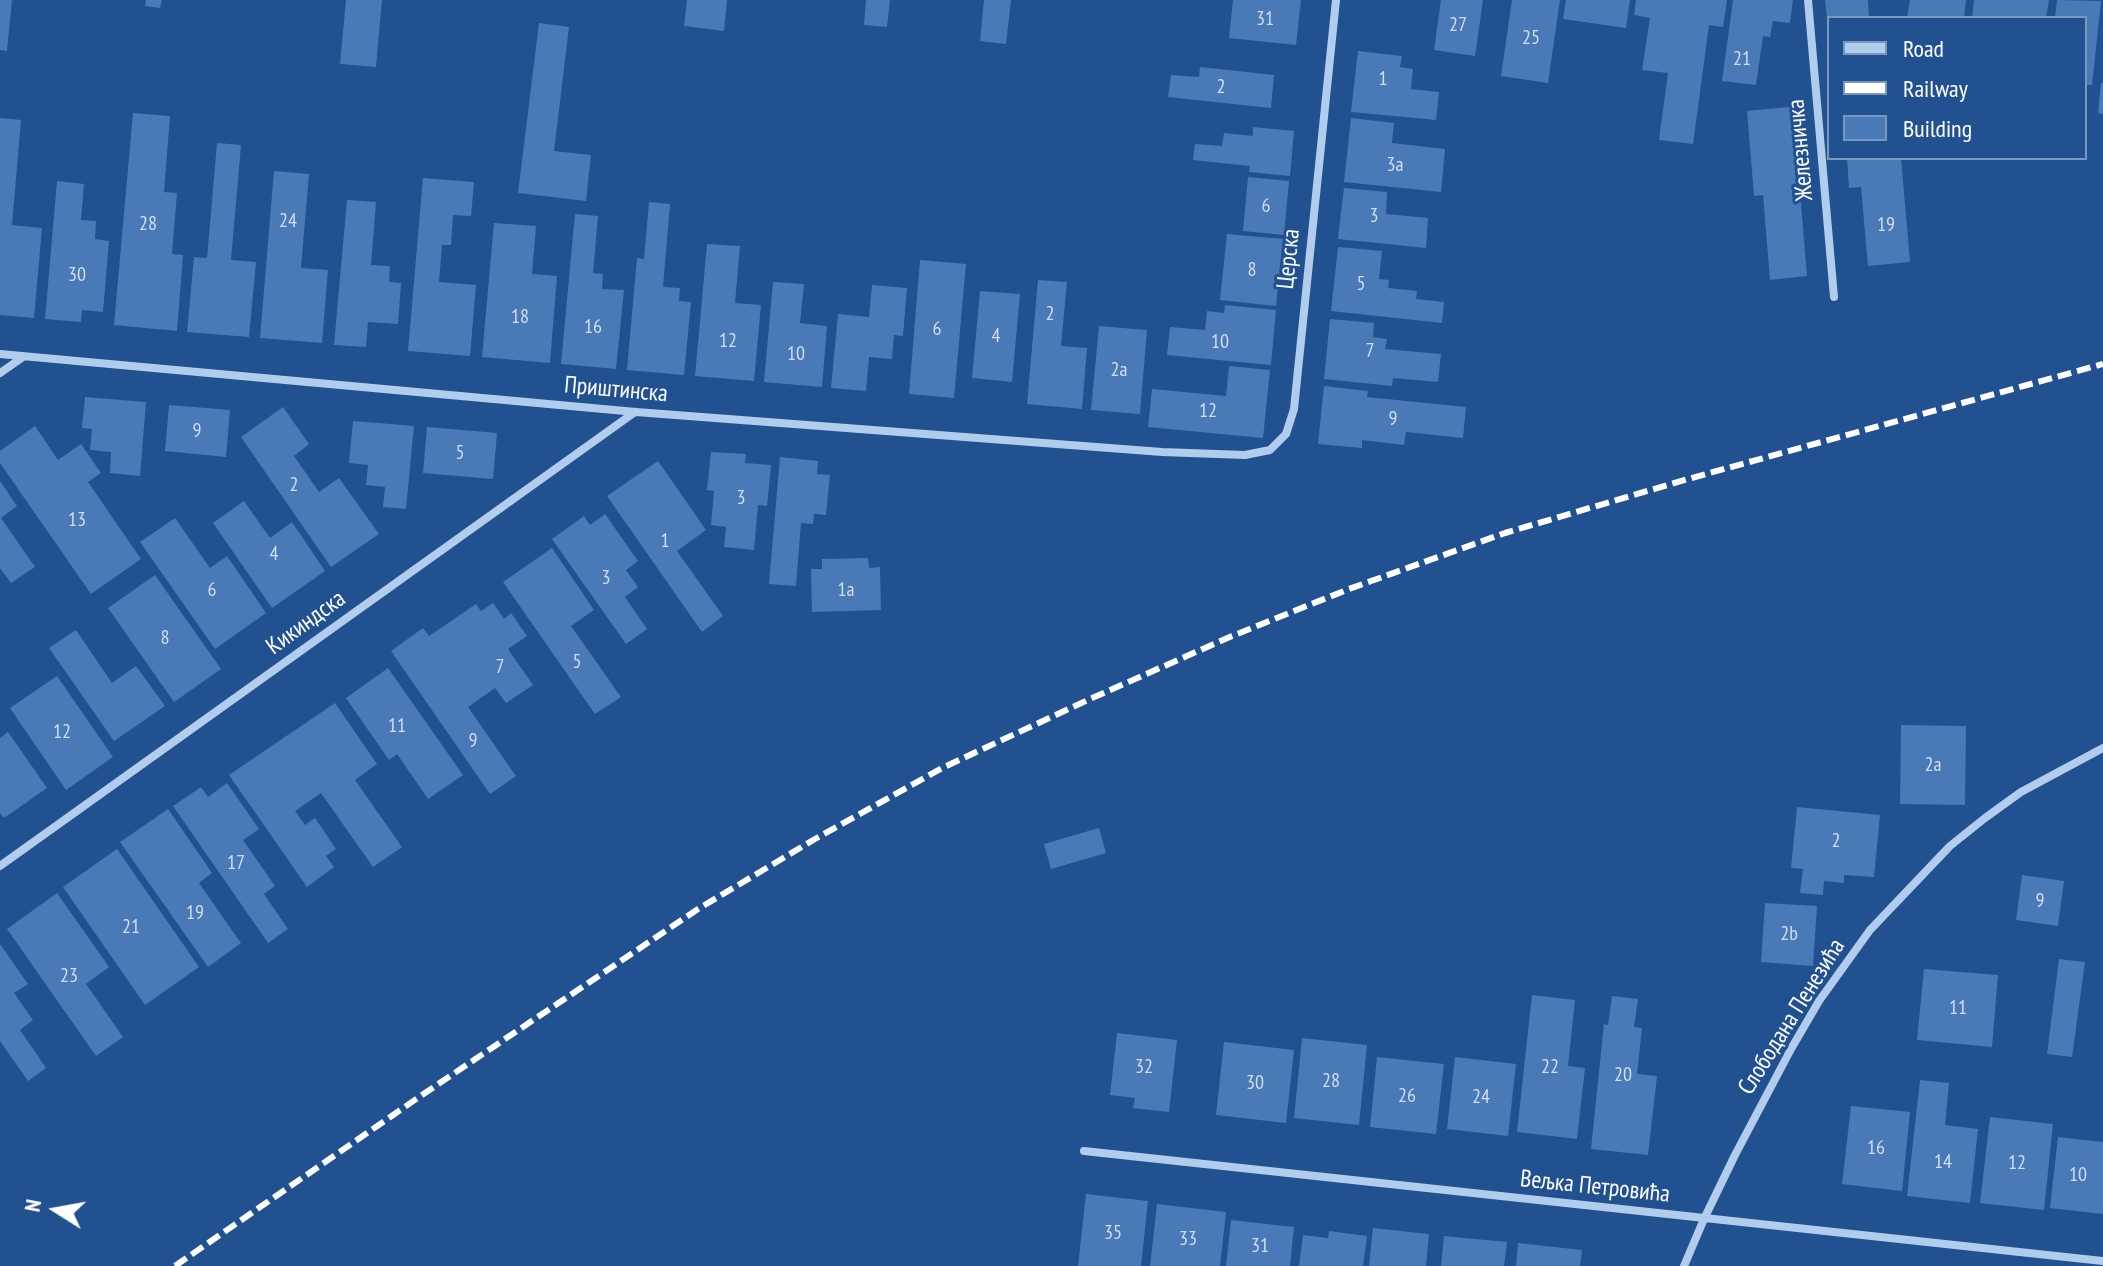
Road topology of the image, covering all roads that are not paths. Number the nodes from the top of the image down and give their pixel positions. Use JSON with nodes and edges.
{"nodes":[{"id":1,"x":1336,"y":0,"type":"edge"},
{"id":2,"x":1808,"y":0,"type":"edge"},
{"id":3,"x":1834,"y":297,"type":"dead end"},
{"id":4,"x":0,"y":354,"type":"edge"},
{"id":5,"x":24,"y":356,"type":"junction"},
{"id":6,"x":0,"y":373,"type":"edge"},
{"id":7,"x":636,"y":412,"type":"junction"},
{"id":8,"x":1206,"y":454,"type":"joint"},
{"id":9,"x":2103,"y":748,"type":"edge"},
{"id":10,"x":0,"y":866,"type":"edge"},
{"id":11,"x":1084,"y":1151,"type":"dead end"},
{"id":12,"x":1704,"y":1219,"type":"junction"},
{"id":13,"x":2103,"y":1261,"type":"edge"},
{"id":14,"x":1684,"y":1266,"type":"edge"}],
"edges":[{"from":1,"to":8,"type":"street","name":"Церска"},
{"from":2,"to":3,"type":"street","name":"Железничка"},
{"from":4,"to":5,"type":"street","name":"Приштинска"},
{"from":5,"to":6,"type":"street"},
{"from":5,"to":7,"type":"street","name":"Приштинска"},
{"from":7,"to":8,"type":"street","name":"Приштинска"},
{"from":7,"to":10,"type":"street","name":"Кикиндска"},
{"from":9,"to":12,"type":"street","name":"Слободана Пенезића"},
{"from":11,"to":12,"type":"street","name":"Вељка Петровића"},
{"from":12,"to":13,"type":"street","name":"Вељка Петровића"},
{"from":12,"to":14,"type":"street","name":"Слободана Пенезића"}]}
